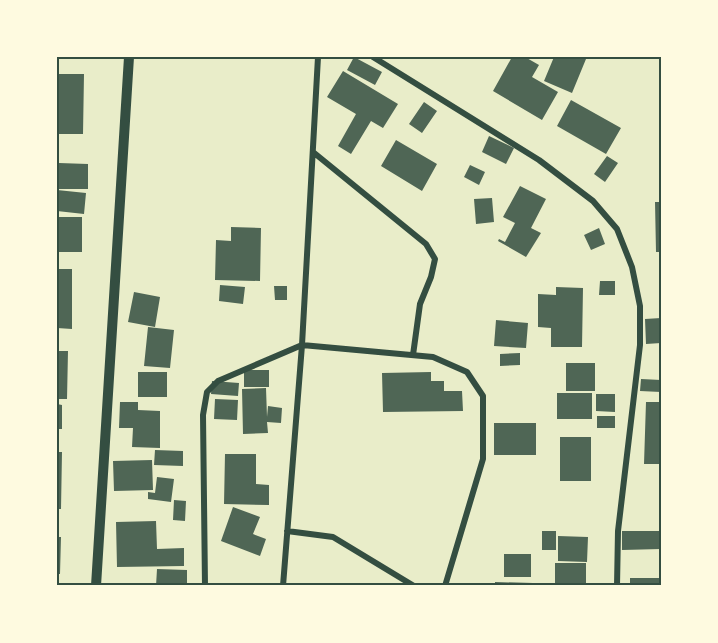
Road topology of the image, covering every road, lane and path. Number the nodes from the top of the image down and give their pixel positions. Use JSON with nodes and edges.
{"nodes":[{"id":1,"x":129,"y":57,"type":"edge"},
{"id":2,"x":318,"y":57,"type":"edge"},
{"id":3,"x":373,"y":57,"type":"edge"},
{"id":4,"x":313,"y":152,"type":"junction"},
{"id":5,"x":302,"y":345,"type":"junction"},
{"id":6,"x":413,"y":355,"type":"junction"},
{"id":7,"x":287,"y":531,"type":"junction"},
{"id":8,"x":96,"y":586,"type":"edge"},
{"id":9,"x":205,"y":586,"type":"edge"},
{"id":10,"x":283,"y":586,"type":"edge"},
{"id":11,"x":414,"y":586,"type":"edge"},
{"id":12,"x":445,"y":586,"type":"edge"},
{"id":13,"x":617,"y":586,"type":"edge"}],
"edges":[{"from":1,"to":8,"type":"street"},
{"from":2,"to":4,"type":"street"},
{"from":3,"to":13,"type":"street"},
{"from":4,"to":5,"type":"street"},
{"from":4,"to":6,"type":"street"},
{"from":5,"to":6,"type":"street"},
{"from":5,"to":7,"type":"street"},
{"from":5,"to":9,"type":"street"},
{"from":6,"to":12,"type":"street"},
{"from":7,"to":10,"type":"street"},
{"from":7,"to":11,"type":"street"}]}
